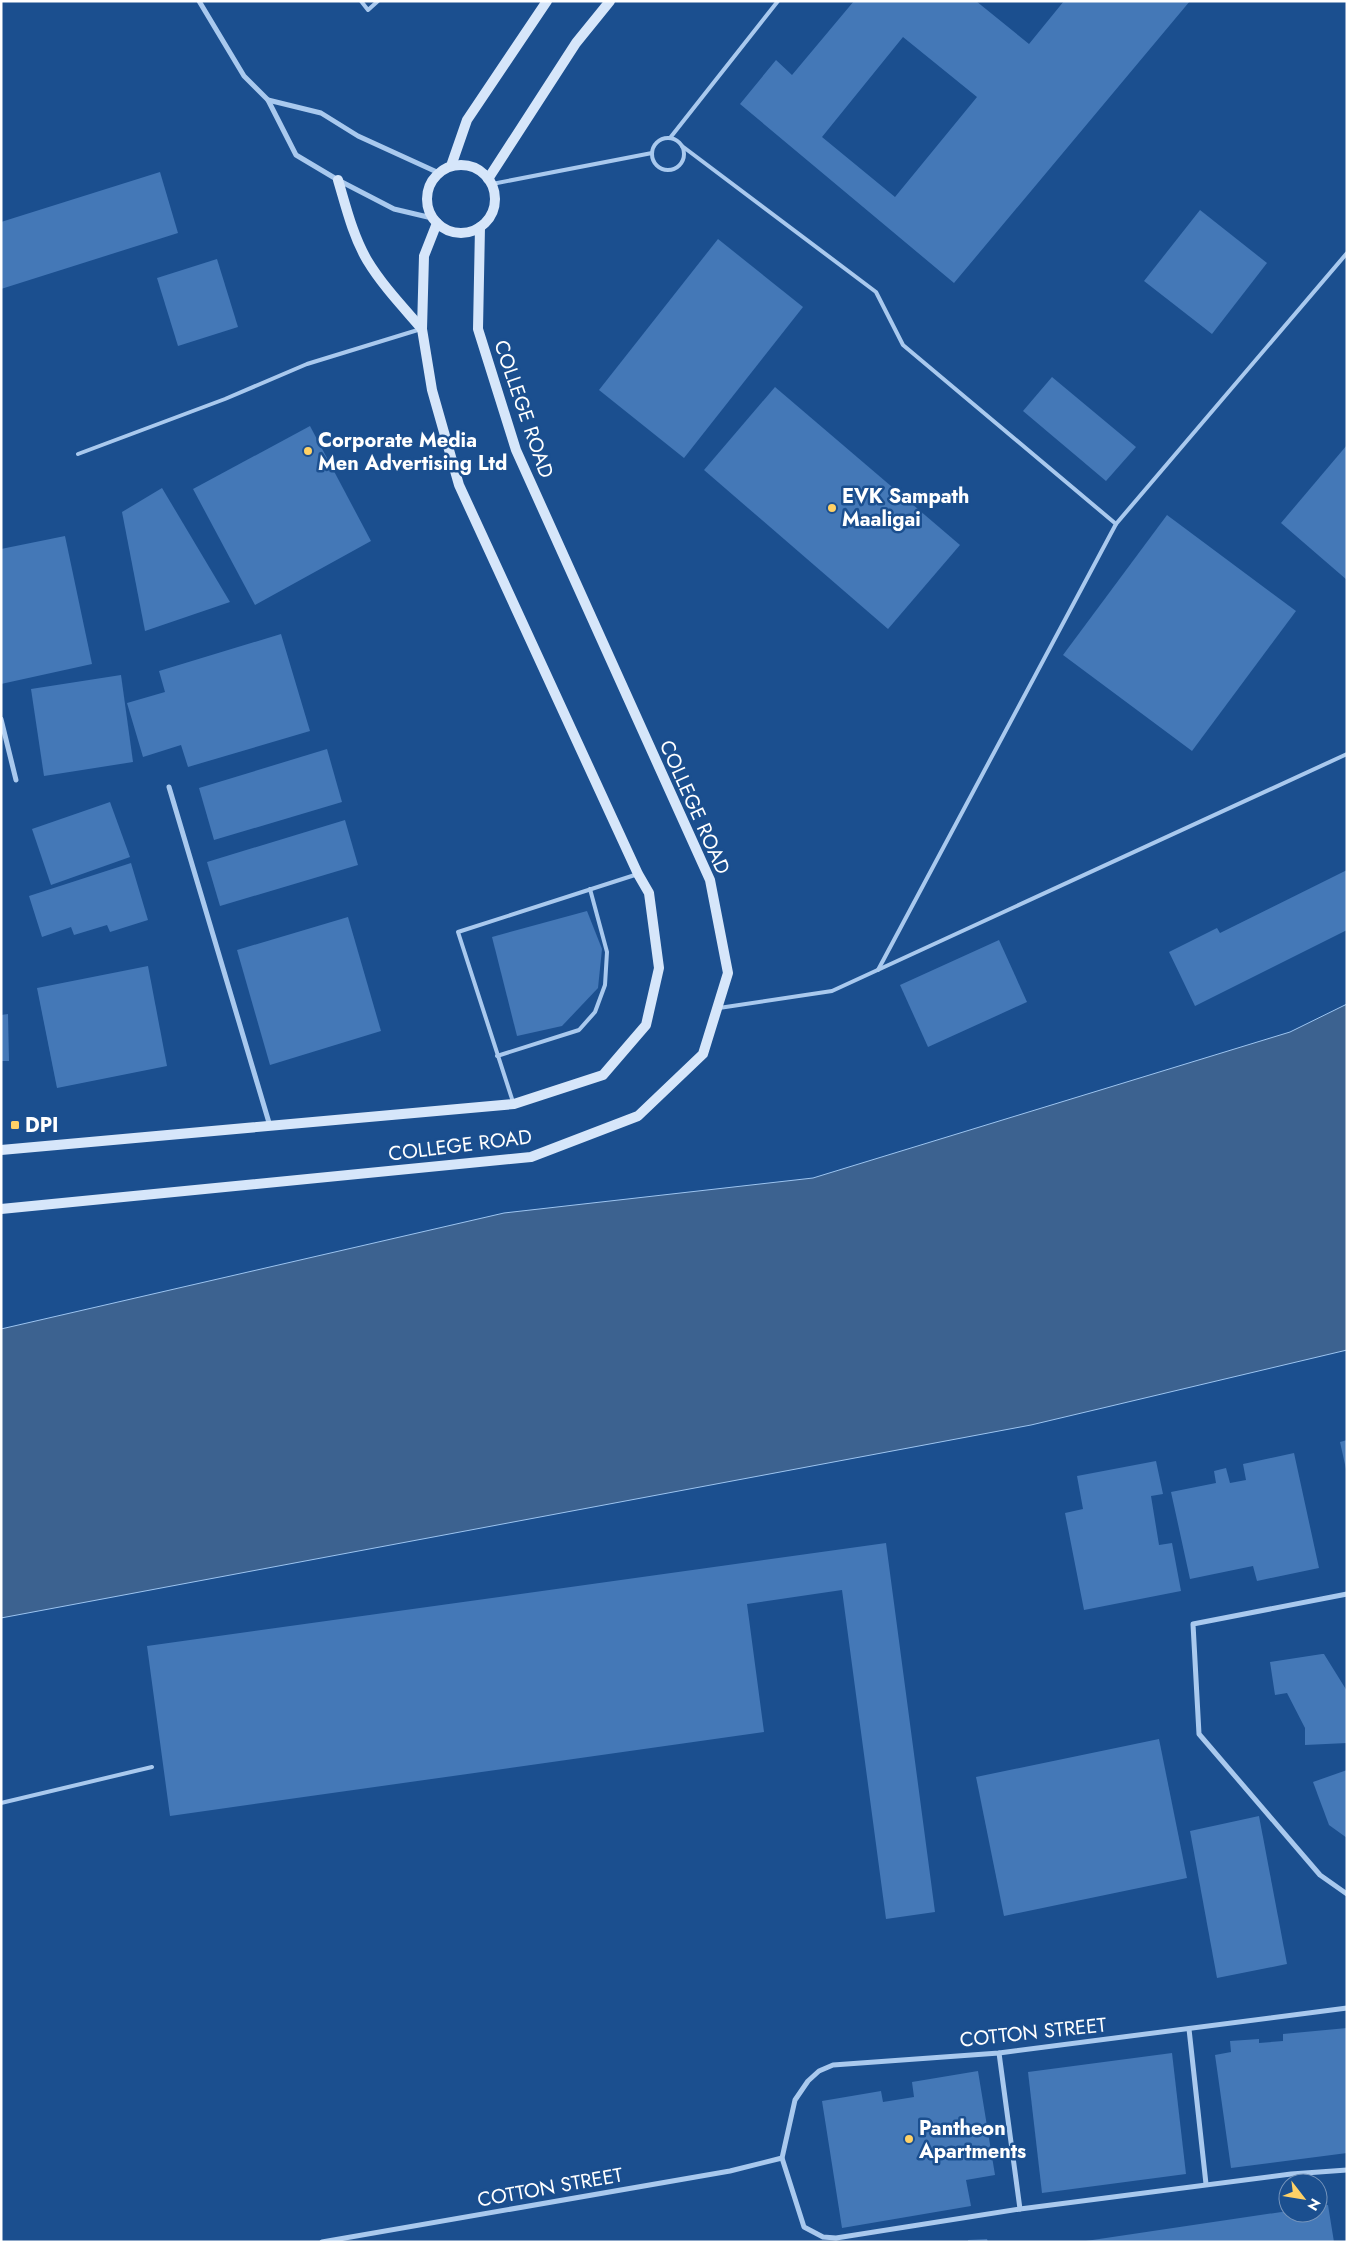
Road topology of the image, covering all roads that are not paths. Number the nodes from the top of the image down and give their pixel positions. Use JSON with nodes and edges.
{"nodes":[{"id":1,"x":199,"y":1,"type":"edge"},
{"id":2,"x":361,"y":1,"type":"edge"},
{"id":3,"x":378,"y":1,"type":"edge"},
{"id":4,"x":547,"y":1,"type":"edge"},
{"id":5,"x":610,"y":1,"type":"edge"},
{"id":6,"x":778,"y":1,"type":"edge"},
{"id":7,"x":268,"y":100,"type":"junction"},
{"id":8,"x":670,"y":138,"type":"junction"},
{"id":9,"x":682,"y":146,"type":"junction"},
{"id":10,"x":652,"y":153,"type":"junction"},
{"id":11,"x":451,"y":166,"type":"junction"},
{"id":12,"x":439,"y":173,"type":"junction"},
{"id":13,"x":338,"y":180,"type":"junction"},
{"id":14,"x":490,"y":181,"type":"junction"},
{"id":15,"x":434,"y":220,"type":"junction"},
{"id":16,"x":480,"y":226,"type":"junction"},
{"id":17,"x":1347,"y":253,"type":"edge"},
{"id":18,"x":422,"y":329,"type":"junction"},
{"id":19,"x":78,"y":454,"type":"dead end"},
{"id":20,"x":1116,"y":524,"type":"junction"},
{"id":21,"x":1,"y":719,"type":"edge"},
{"id":22,"x":1347,"y":754,"type":"edge"},
{"id":23,"x":16,"y":780,"type":"dead end"},
{"id":24,"x":170,"y":787,"type":"dead end"},
{"id":25,"x":638,"y":874,"type":"junction"},
{"id":26,"x":590,"y":889,"type":"junction"},
{"id":27,"x":878,"y":970,"type":"junction"},
{"id":28,"x":717,"y":1008,"type":"junction"},
{"id":29,"x":497,"y":1056,"type":"junction"},
{"id":30,"x":514,"y":1104,"type":"junction"},
{"id":31,"x":270,"y":1126,"type":"junction"},
{"id":32,"x":1,"y":1150,"type":"edge"},
{"id":33,"x":1,"y":1209,"type":"edge"},
{"id":34,"x":1347,"y":1594,"type":"edge"},
{"id":35,"x":152,"y":1767,"type":"dead end"},
{"id":36,"x":1,"y":1803,"type":"edge"},
{"id":37,"x":1347,"y":1894,"type":"edge"},
{"id":38,"x":1347,"y":2008,"type":"edge"},
{"id":39,"x":1189,"y":2029,"type":"junction"},
{"id":40,"x":999,"y":2053,"type":"junction"},
{"id":41,"x":782,"y":2158,"type":"junction"},
{"id":42,"x":1347,"y":2170,"type":"edge"},
{"id":43,"x":1206,"y":2184,"type":"junction"},
{"id":44,"x":1020,"y":2209,"type":"junction"},
{"id":45,"x":322,"y":2242,"type":"edge"}],
"edges":[{"from":1,"to":7,"type":"street"},
{"from":2,"to":3,"type":"lane"},
{"from":4,"to":11,"type":"main road"},
{"from":5,"to":14,"type":"main road"},
{"from":6,"to":8,"type":"lane"},
{"from":7,"to":12,"type":"street"},
{"from":7,"to":13,"type":"street"},
{"from":8,"to":9,"type":"lane"},
{"from":8,"to":10,"type":"lane"},
{"from":9,"to":10,"type":"lane"},
{"from":9,"to":20,"type":"lane"},
{"from":10,"to":14,"type":"lane"},
{"from":11,"to":12,"type":"main road"},
{"from":11,"to":14,"type":"main road"},
{"from":12,"to":15,"type":"main road"},
{"from":13,"to":15,"type":"street"},
{"from":13,"to":18,"type":"main road"},
{"from":14,"to":16,"type":"main road"},
{"from":15,"to":16,"type":"main road"},
{"from":15,"to":18,"type":"main road","name":"COLLEGE ROAD"},
{"from":16,"to":28,"type":"main road","name":"COLLEGE ROAD"},
{"from":17,"to":20,"type":"lane"},
{"from":18,"to":19,"type":"lane"},
{"from":18,"to":25,"type":"main road","name":"COLLEGE ROAD"},
{"from":20,"to":27,"type":"lane"},
{"from":21,"to":23,"type":"street"},
{"from":22,"to":27,"type":"lane"},
{"from":24,"to":31,"type":"street"},
{"from":25,"to":26,"type":"lane"},
{"from":25,"to":30,"type":"main road","name":"COLLEGE ROAD"},
{"from":26,"to":29,"type":"lane"},
{"from":26,"to":29,"type":"lane"},
{"from":27,"to":28,"type":"lane"},
{"from":28,"to":33,"type":"main road","name":"COLLEGE ROAD"},
{"from":29,"to":30,"type":"lane"},
{"from":30,"to":31,"type":"main road","name":"COLLEGE ROAD"},
{"from":31,"to":32,"type":"main road","name":"COLLEGE ROAD"},
{"from":34,"to":37,"type":"street"},
{"from":35,"to":36,"type":"lane"},
{"from":38,"to":39,"type":"street","name":"COTTON STREET"},
{"from":39,"to":40,"type":"street","name":"COTTON STREET"},
{"from":39,"to":43,"type":"street"},
{"from":40,"to":41,"type":"street","name":"COTTON STREET"},
{"from":40,"to":44,"type":"street"},
{"from":41,"to":44,"type":"street"},
{"from":41,"to":45,"type":"street","name":"COTTON STREET"},
{"from":42,"to":43,"type":"street"},
{"from":43,"to":44,"type":"street"}]}
